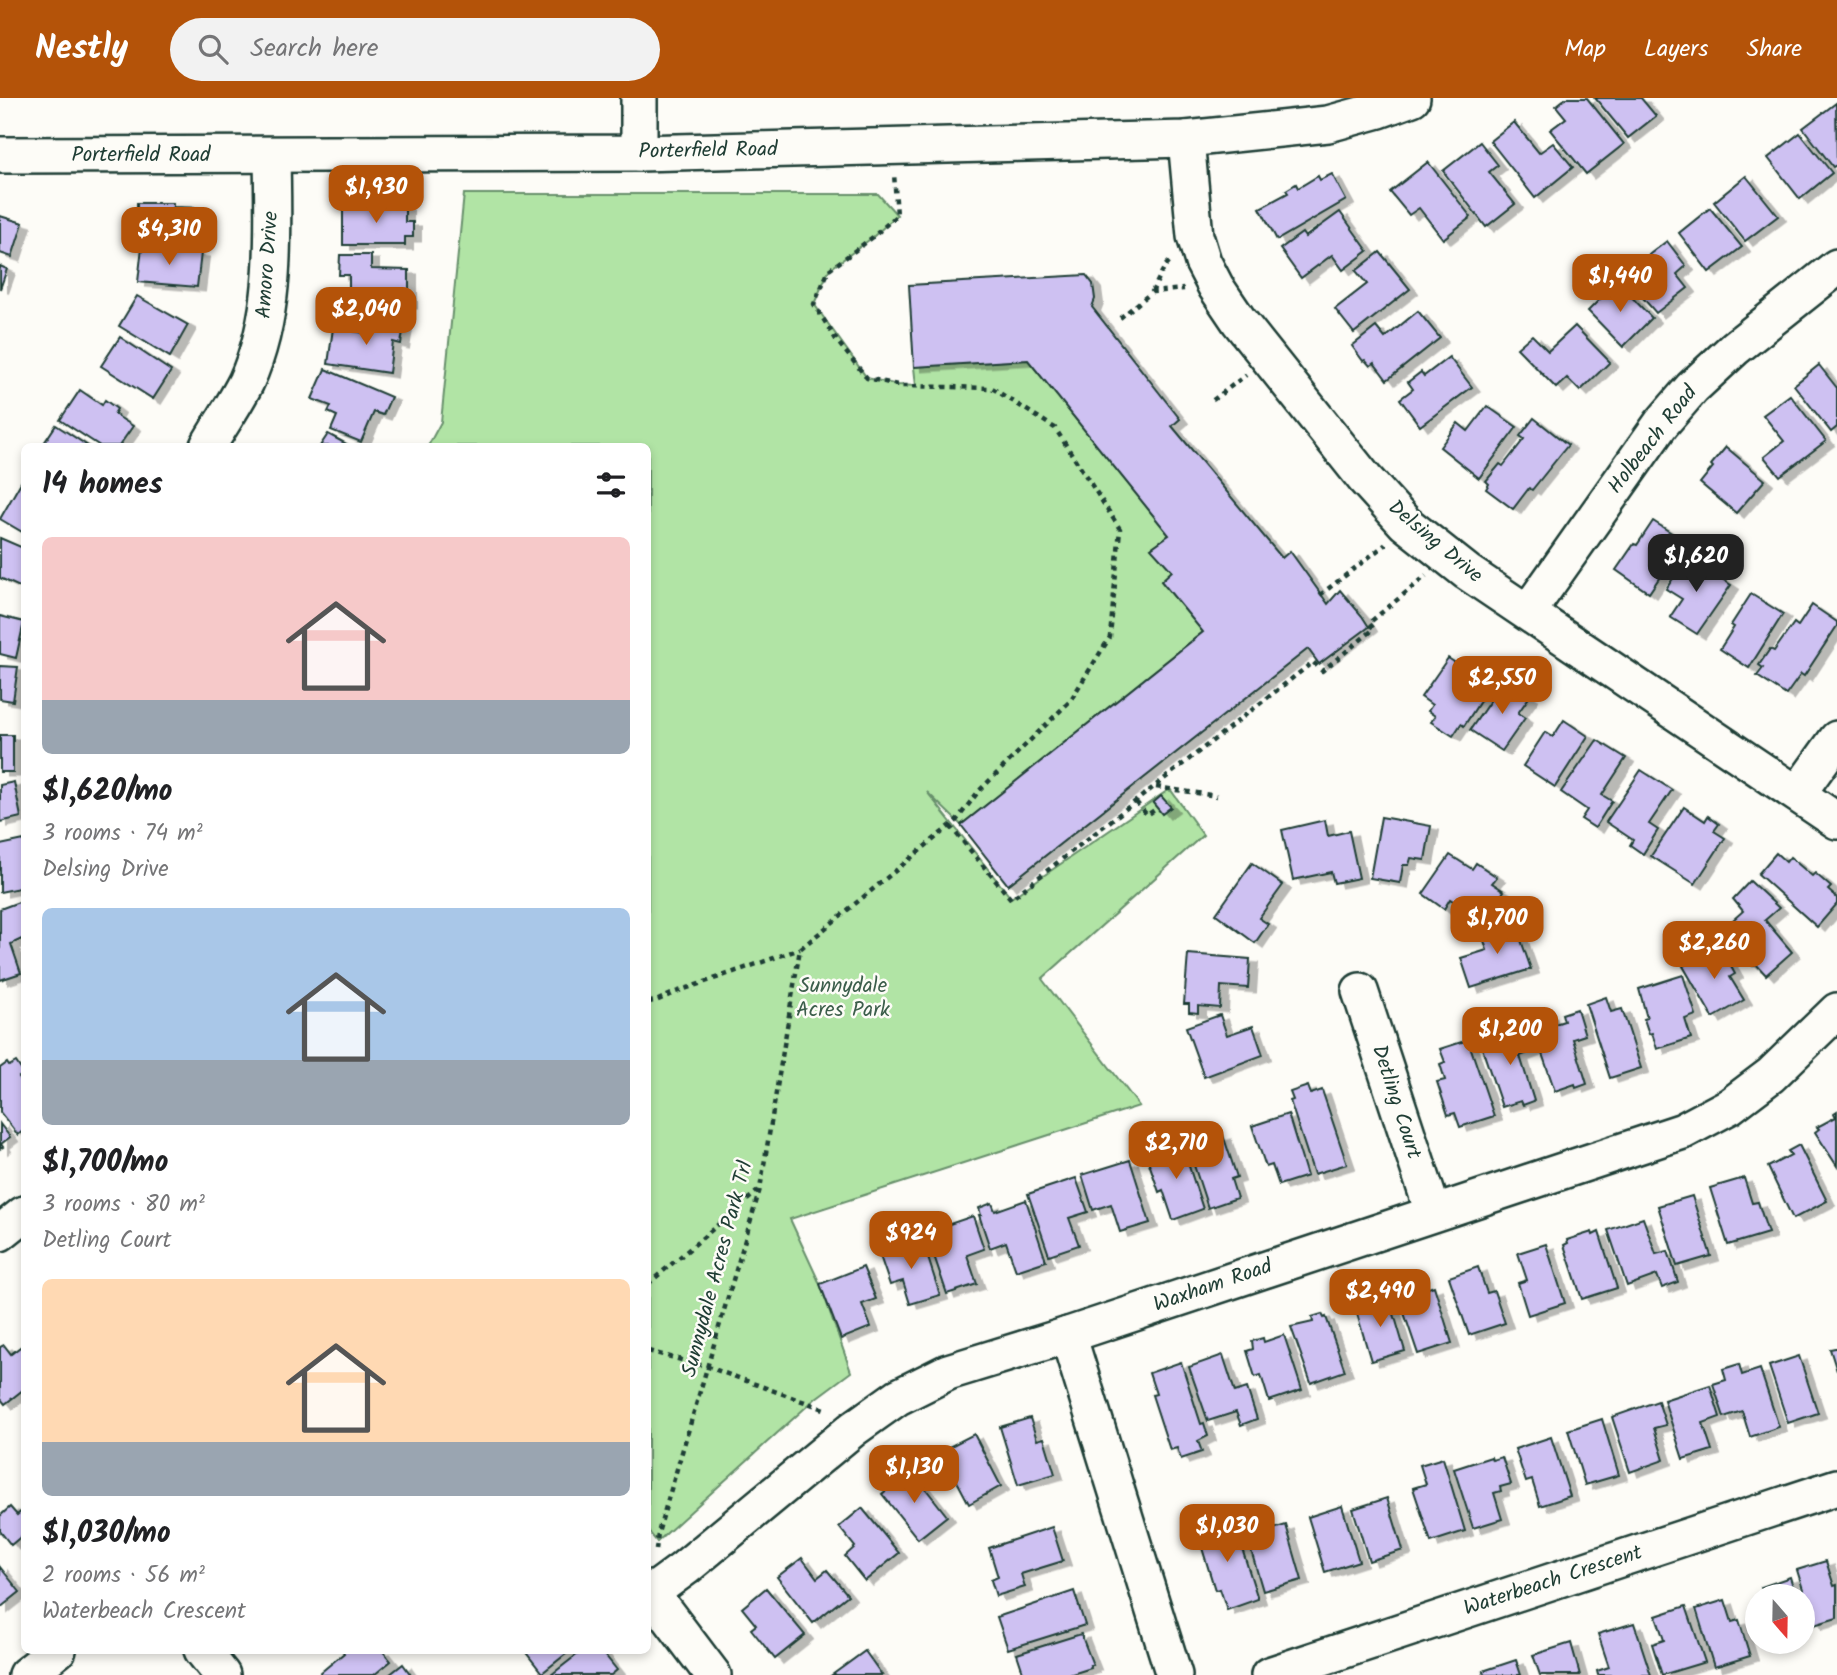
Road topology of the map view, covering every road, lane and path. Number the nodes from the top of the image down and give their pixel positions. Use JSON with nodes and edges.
{"nodes":[{"id":1,"x":639,"y":98,"type":"edge"},
{"id":2,"x":1412,"y":98,"type":"edge"},
{"id":3,"x":1185,"y":139,"type":"junction"},
{"id":4,"x":891,"y":146,"type":"junction"},
{"id":5,"x":639,"y":153,"type":"junction"},
{"id":6,"x":0,"y":155,"type":"edge"},
{"id":7,"x":272,"y":155,"type":"junction"},
{"id":8,"x":1837,"y":267,"type":"edge"},
{"id":9,"x":1216,"y":287,"type":"junction"},
{"id":10,"x":1120,"y":318,"type":"dead end"},
{"id":11,"x":1270,"y":358,"type":"junction"},
{"id":12,"x":1213,"y":400,"type":"dead end"},
{"id":13,"x":210,"y":443,"type":"edge"},
{"id":14,"x":1409,"y":526,"type":"junction"},
{"id":15,"x":1448,"y":557,"type":"junction"},
{"id":16,"x":1320,"y":595,"type":"dead end"},
{"id":17,"x":1528,"y":612,"type":"junction"},
{"id":18,"x":1837,"y":739,"type":"edge"},
{"id":19,"x":1155,"y":787,"type":"junction"},
{"id":20,"x":1798,"y":793,"type":"junction"},
{"id":21,"x":1217,"y":796,"type":"dead end"},
{"id":22,"x":1136,"y":802,"type":"junction"},
{"id":23,"x":1156,"y":809,"type":"dead end"},
{"id":24,"x":1837,"y":821,"type":"edge"},
{"id":25,"x":950,"y":826,"type":"junction"},
{"id":26,"x":800,"y":949,"type":"junction"},
{"id":27,"x":1360,"y":991,"type":"dead end"},
{"id":28,"x":651,"y":1002,"type":"edge"},
{"id":29,"x":1837,"y":1011,"type":"edge"},
{"id":30,"x":760,"y":1189,"type":"junction"},
{"id":31,"x":1433,"y":1212,"type":"junction"},
{"id":32,"x":21,"y":1216,"type":"edge"},
{"id":33,"x":0,"y":1233,"type":"edge"},
{"id":34,"x":651,"y":1281,"type":"edge"},
{"id":35,"x":1068,"y":1335,"type":"junction"},
{"id":36,"x":651,"y":1353,"type":"edge"},
{"id":37,"x":708,"y":1367,"type":"junction"},
{"id":38,"x":853,"y":1429,"type":"junction"},
{"id":39,"x":1837,"y":1487,"type":"edge"},
{"id":40,"x":651,"y":1578,"type":"edge"},
{"id":41,"x":651,"y":1590,"type":"edge"},
{"id":42,"x":651,"y":1594,"type":"edge"},
{"id":43,"x":53,"y":1654,"type":"edge"},
{"id":44,"x":205,"y":1654,"type":"edge"},
{"id":45,"x":26,"y":1675,"type":"edge"},
{"id":46,"x":222,"y":1675,"type":"edge"},
{"id":47,"x":713,"y":1675,"type":"edge"},
{"id":48,"x":1174,"y":1675,"type":"edge"},
{"id":49,"x":1269,"y":1675,"type":"edge"}],
"edges":[{"from":1,"to":5,"type":"street"},
{"from":2,"to":3,"type":"street","name":"Porterfield Road"},
{"from":3,"to":4,"type":"street","name":"Porterfield Road"},
{"from":3,"to":9,"type":"street","name":"Delsing Drive"},
{"from":4,"to":5,"type":"street","name":"Porterfield Road"},
{"from":4,"to":25,"type":"path"},
{"from":5,"to":7,"type":"street","name":"Porterfield Road"},
{"from":6,"to":7,"type":"street","name":"Porterfield Road"},
{"from":7,"to":13,"type":"street","name":"Amoro Drive"},
{"from":8,"to":17,"type":"street","name":"Holbeach Road"},
{"from":9,"to":10,"type":"path"},
{"from":9,"to":11,"type":"street","name":"Delsing Drive"},
{"from":11,"to":12,"type":"path"},
{"from":11,"to":14,"type":"street","name":"Delsing Drive"},
{"from":14,"to":15,"type":"street","name":"Delsing Drive"},
{"from":14,"to":16,"type":"path"},
{"from":15,"to":17,"type":"street","name":"Delsing Drive"},
{"from":15,"to":19,"type":"path"},
{"from":17,"to":20,"type":"street","name":"Delsing Drive"},
{"from":18,"to":20,"type":"street"},
{"from":19,"to":21,"type":"path"},
{"from":19,"to":22,"type":"path"},
{"from":20,"to":24,"type":"street","name":"Delsing Drive"},
{"from":22,"to":23,"type":"path"},
{"from":22,"to":25,"type":"path"},
{"from":25,"to":26,"type":"path"},
{"from":26,"to":28,"type":"path"},
{"from":26,"to":30,"type":"path","name":"Sunnydale Acres Park Trl"},
{"from":27,"to":31,"type":"street","name":"Detling Court"},
{"from":29,"to":31,"type":"street","name":"Waxham Road"},
{"from":30,"to":34,"type":"path"},
{"from":30,"to":37,"type":"path","name":"Sunnydale Acres Park Trl"},
{"from":31,"to":35,"type":"street","name":"Waxham Road"},
{"from":32,"to":33,"type":"street"},
{"from":35,"to":38,"type":"street","name":"Waxham Road"},
{"from":35,"to":48,"type":"street"},
{"from":36,"to":37,"type":"path"},
{"from":37,"to":38,"type":"path"},
{"from":37,"to":40,"type":"path","name":"Sunnydale Acres Park Trl"},
{"from":38,"to":41,"type":"street","name":"Waxham Road"},
{"from":39,"to":49,"type":"street","name":"Waterbeach Crescent"},
{"from":42,"to":47,"type":"street"},
{"from":43,"to":45,"type":"street"},
{"from":44,"to":46,"type":"street"}]}
